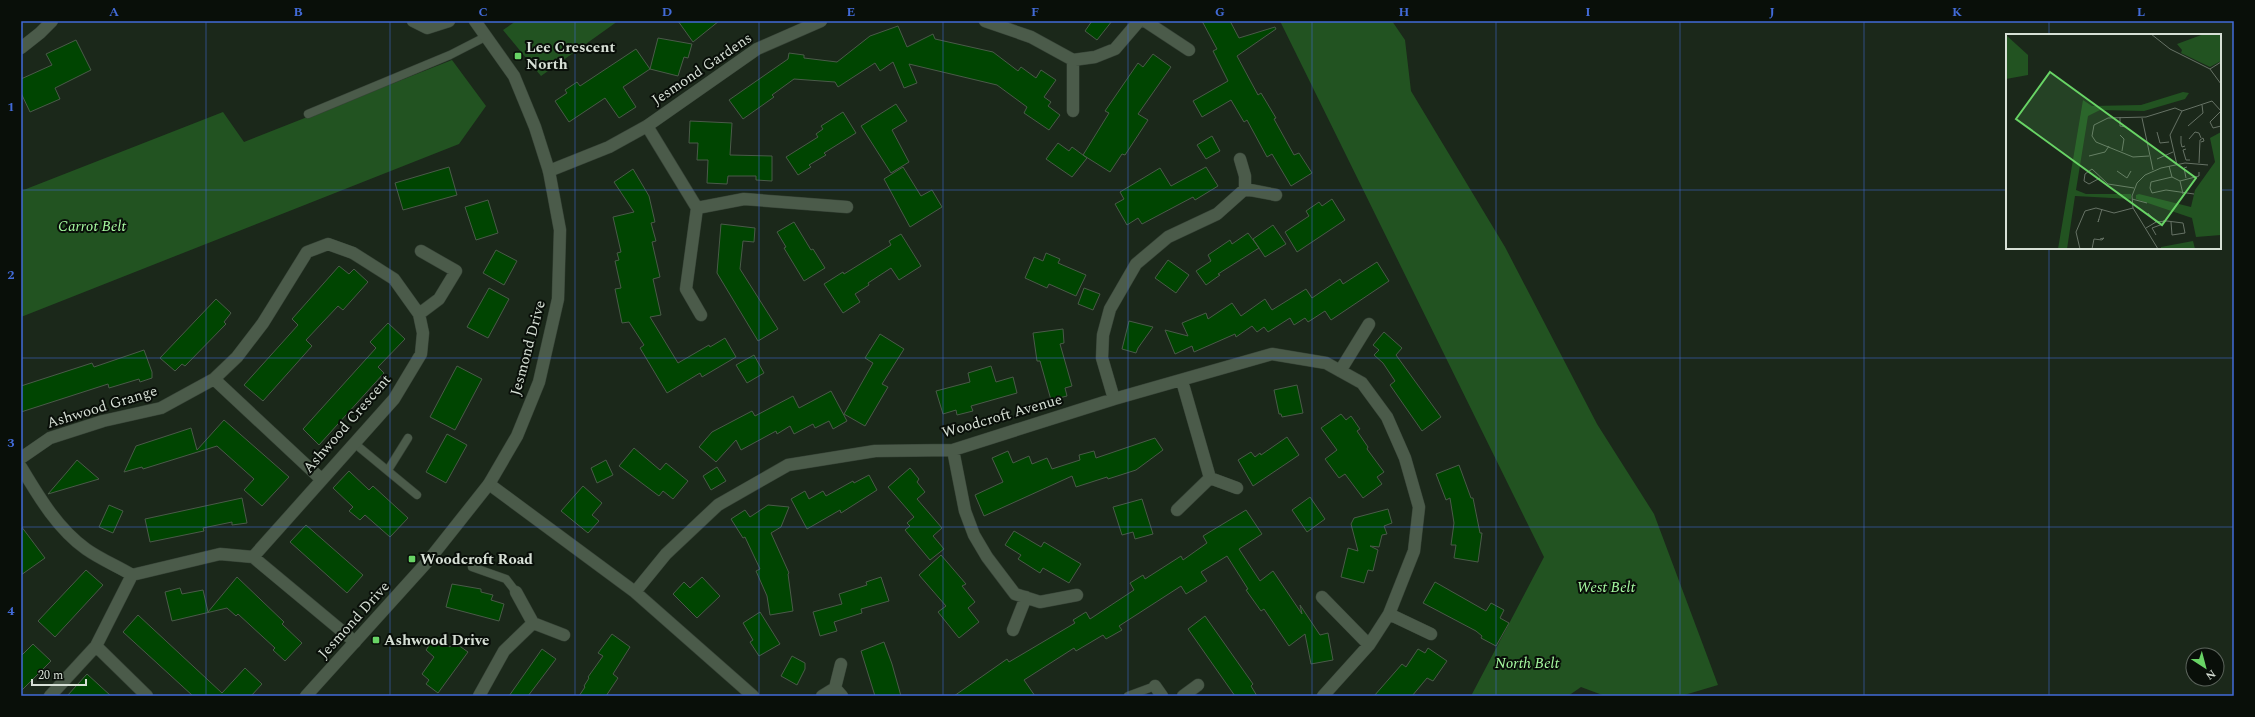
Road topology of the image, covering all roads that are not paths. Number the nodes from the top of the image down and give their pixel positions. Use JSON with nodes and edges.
{"nodes":[{"id":1,"x":52,"y":21,"type":"edge"},
{"id":2,"x":413,"y":21,"type":"edge"},
{"id":3,"x":449,"y":21,"type":"edge"},
{"id":4,"x":475,"y":21,"type":"edge"},
{"id":5,"x":821,"y":21,"type":"edge"},
{"id":6,"x":985,"y":21,"type":"edge"},
{"id":7,"x":1139,"y":21,"type":"edge"},
{"id":8,"x":1144,"y":21,"type":"edge"},
{"id":9,"x":487,"y":36,"type":"junction"},
{"id":10,"x":21,"y":48,"type":"edge"},
{"id":11,"x":1189,"y":50,"type":"dead end"},
{"id":12,"x":1073,"y":60,"type":"junction"},
{"id":13,"x":1073,"y":111,"type":"dead end"},
{"id":14,"x":308,"y":114,"type":"dead end"},
{"id":15,"x":647,"y":126,"type":"junction"},
{"id":16,"x":1240,"y":159,"type":"dead end"},
{"id":17,"x":549,"y":171,"type":"junction"},
{"id":18,"x":1245,"y":189,"type":"junction"},
{"id":19,"x":1276,"y":195,"type":"dead end"},
{"id":20,"x":847,"y":207,"type":"dead end"},
{"id":21,"x":697,"y":208,"type":"junction"},
{"id":22,"x":421,"y":251,"type":"dead end"},
{"id":23,"x":353,"y":253,"type":"joint"},
{"id":24,"x":419,"y":314,"type":"junction"},
{"id":25,"x":701,"y":315,"type":"dead end"},
{"id":26,"x":1369,"y":324,"type":"dead end"},
{"id":27,"x":1340,"y":371,"type":"junction"},
{"id":28,"x":214,"y":379,"type":"junction"},
{"id":29,"x":1182,"y":381,"type":"junction"},
{"id":30,"x":1114,"y":399,"type":"junction"},
{"id":31,"x":408,"y":438,"type":"dead end"},
{"id":32,"x":354,"y":443,"type":"junction"},
{"id":33,"x":953,"y":450,"type":"junction"},
{"id":34,"x":21,"y":458,"type":"edge"},
{"id":35,"x":21,"y":467,"type":"edge"},
{"id":36,"x":388,"y":470,"type":"junction"},
{"id":37,"x":1210,"y":478,"type":"junction"},
{"id":38,"x":321,"y":479,"type":"junction"},
{"id":39,"x":489,"y":484,"type":"junction"},
{"id":40,"x":1237,"y":488,"type":"dead end"},
{"id":41,"x":417,"y":495,"type":"dead end"},
{"id":42,"x":1177,"y":510,"type":"dead end"},
{"id":43,"x":253,"y":557,"type":"junction"},
{"id":44,"x":472,"y":567,"type":"dead end"},
{"id":45,"x":132,"y":575,"type":"junction"},
{"id":46,"x":516,"y":592,"type":"joint"},
{"id":47,"x":635,"y":592,"type":"junction"},
{"id":48,"x":1077,"y":595,"type":"dead end"},
{"id":49,"x":1026,"y":597,"type":"junction"},
{"id":50,"x":1322,"y":597,"type":"dead end"},
{"id":51,"x":1389,"y":614,"type":"junction"},
{"id":52,"x":533,"y":623,"type":"junction"},
{"id":53,"x":1013,"y":630,"type":"dead end"},
{"id":54,"x":1431,"y":634,"type":"dead end"},
{"id":55,"x":564,"y":635,"type":"dead end"},
{"id":56,"x":355,"y":642,"type":"junction"},
{"id":57,"x":1369,"y":645,"type":"junction"},
{"id":58,"x":96,"y":646,"type":"junction"},
{"id":59,"x":841,"y":664,"type":"dead end"},
{"id":60,"x":1198,"y":685,"type":"dead end"},
{"id":61,"x":1155,"y":686,"type":"joint"},
{"id":62,"x":838,"y":692,"type":"edge"},
{"id":63,"x":50,"y":696,"type":"edge"},
{"id":64,"x":147,"y":696,"type":"edge"},
{"id":65,"x":306,"y":696,"type":"edge"},
{"id":66,"x":479,"y":696,"type":"edge"},
{"id":67,"x":753,"y":696,"type":"edge"},
{"id":68,"x":822,"y":696,"type":"edge"},
{"id":69,"x":1128,"y":696,"type":"edge"},
{"id":70,"x":1162,"y":696,"type":"edge"},
{"id":71,"x":1183,"y":696,"type":"edge"},
{"id":72,"x":1323,"y":696,"type":"edge"}],
"edges":[{"from":1,"to":10,"type":"street"},
{"from":2,"to":3,"type":"street"},
{"from":4,"to":9,"type":"street","name":"Jesmond Drive"},
{"from":5,"to":15,"type":"street","name":"Jesmond Gardens"},
{"from":6,"to":12,"type":"street"},
{"from":7,"to":12,"type":"street"},
{"from":8,"to":11,"type":"street"},
{"from":9,"to":14,"type":"lane"},
{"from":9,"to":17,"type":"street","name":"Jesmond Drive"},
{"from":12,"to":13,"type":"street"},
{"from":15,"to":17,"type":"street","name":"Jesmond Gardens"},
{"from":15,"to":21,"type":"street","name":"Jesmond Gardens"},
{"from":16,"to":18,"type":"street"},
{"from":17,"to":39,"type":"street","name":"Jesmond Drive"},
{"from":18,"to":19,"type":"street"},
{"from":18,"to":30,"type":"street"},
{"from":20,"to":21,"type":"street"},
{"from":21,"to":25,"type":"street"},
{"from":22,"to":24,"type":"street"},
{"from":23,"to":24,"type":"street","name":"Ashwood Crescent"},
{"from":23,"to":28,"type":"street","name":"Ashwood Grange"},
{"from":24,"to":32,"type":"street","name":"Ashwood Crescent"},
{"from":26,"to":27,"type":"street"},
{"from":27,"to":29,"type":"street","name":"Woodcroft Avenue"},
{"from":27,"to":51,"type":"street","name":"Woodcroft Avenue"},
{"from":28,"to":34,"type":"street","name":"Ashwood Grange"},
{"from":28,"to":38,"type":"street"},
{"from":29,"to":30,"type":"street","name":"Woodcroft Avenue"},
{"from":29,"to":37,"type":"street"},
{"from":30,"to":33,"type":"street","name":"Woodcroft Avenue"},
{"from":31,"to":36,"type":"lane"},
{"from":32,"to":36,"type":"lane"},
{"from":32,"to":38,"type":"street","name":"Ashwood Crescent"},
{"from":33,"to":47,"type":"street","name":"Woodcroft Avenue"},
{"from":33,"to":49,"type":"street"},
{"from":35,"to":45,"type":"street"},
{"from":36,"to":41,"type":"lane"},
{"from":37,"to":40,"type":"street"},
{"from":37,"to":42,"type":"street"},
{"from":38,"to":43,"type":"street","name":"Ashwood Crescent"},
{"from":39,"to":47,"type":"street"},
{"from":39,"to":56,"type":"street","name":"Jesmond Drive"},
{"from":43,"to":45,"type":"street"},
{"from":43,"to":56,"type":"street"},
{"from":44,"to":46,"type":"lane"},
{"from":45,"to":58,"type":"street"},
{"from":46,"to":52,"type":"street"},
{"from":47,"to":67,"type":"street"},
{"from":48,"to":49,"type":"street"},
{"from":49,"to":53,"type":"street"},
{"from":50,"to":57,"type":"street"},
{"from":51,"to":54,"type":"street"},
{"from":51,"to":57,"type":"street","name":"Woodcroft Avenue"},
{"from":52,"to":55,"type":"street"},
{"from":52,"to":66,"type":"street"},
{"from":56,"to":65,"type":"street","name":"Jesmond Drive"},
{"from":57,"to":72,"type":"street","name":"Woodcroft Avenue"},
{"from":58,"to":63,"type":"street"},
{"from":58,"to":64,"type":"street"},
{"from":59,"to":62,"type":"street"},
{"from":60,"to":71,"type":"street"},
{"from":61,"to":69,"type":"lane"},
{"from":61,"to":70,"type":"street"},
{"from":62,"to":68,"type":"street"}]}
